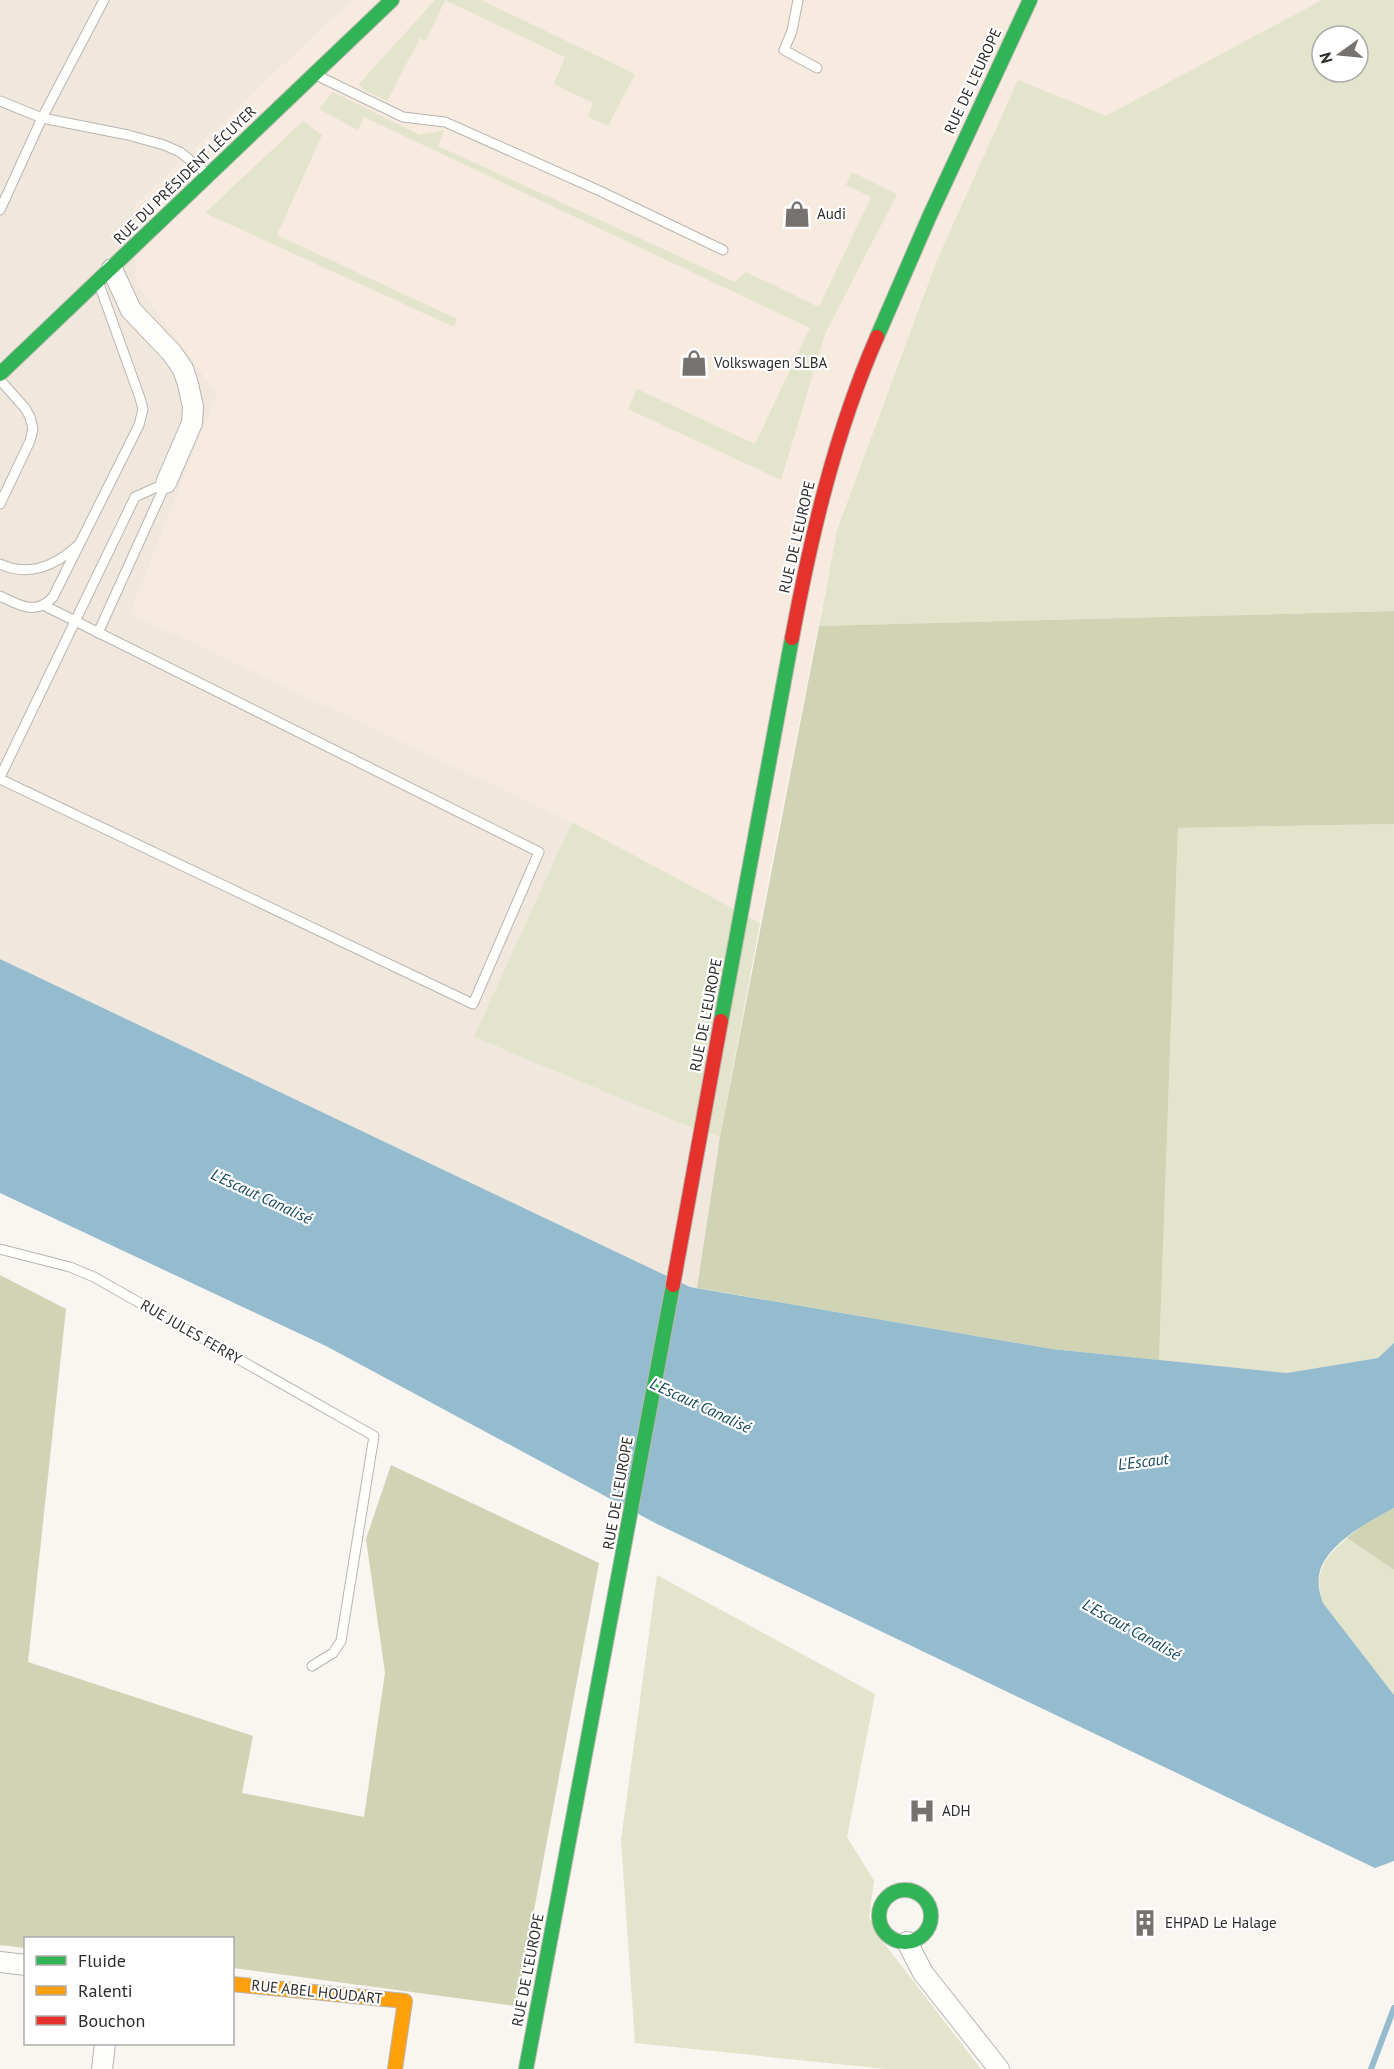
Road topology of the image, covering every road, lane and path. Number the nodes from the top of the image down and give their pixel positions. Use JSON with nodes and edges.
{"nodes":[{"id":1,"x":104,"y":0,"type":"edge"},
{"id":2,"x":392,"y":0,"type":"edge"},
{"id":3,"x":798,"y":0,"type":"edge"},
{"id":4,"x":1030,"y":0,"type":"edge"},
{"id":5,"x":817,"y":68,"type":"dead end"},
{"id":6,"x":314,"y":74,"type":"junction"},
{"id":7,"x":0,"y":101,"type":"edge"},
{"id":8,"x":42,"y":118,"type":"junction"},
{"id":9,"x":208,"y":174,"type":"junction"},
{"id":10,"x":0,"y":210,"type":"edge"},
{"id":11,"x":723,"y":250,"type":"dead end"},
{"id":12,"x":105,"y":276,"type":"junction"},
{"id":13,"x":0,"y":374,"type":"edge"},
{"id":14,"x":0,"y":380,"type":"edge"},
{"id":15,"x":166,"y":483,"type":"junction"},
{"id":16,"x":0,"y":504,"type":"edge"},
{"id":17,"x":81,"y":543,"type":"junction"},
{"id":18,"x":0,"y":564,"type":"edge"},
{"id":19,"x":0,"y":596,"type":"edge"},
{"id":20,"x":43,"y":605,"type":"junction"},
{"id":21,"x":76,"y":621,"type":"junction"},
{"id":22,"x":98,"y":633,"type":"junction"},
{"id":23,"x":0,"y":778,"type":"edge"},
{"id":24,"x":0,"y":1249,"type":"edge"},
{"id":25,"x":312,"y":1665,"type":"dead end"},
{"id":26,"x":907,"y":1942,"type":"dead end"},
{"id":27,"x":0,"y":1962,"type":"edge"},
{"id":28,"x":24,"y":1965,"type":"edge"},
{"id":29,"x":234,"y":1984,"type":"edge"},
{"id":30,"x":105,"y":2045,"type":"edge"},
{"id":31,"x":102,"y":2069,"type":"edge"},
{"id":32,"x":395,"y":2069,"type":"edge"},
{"id":33,"x":526,"y":2069,"type":"edge"},
{"id":34,"x":999,"y":2069,"type":"edge"}],
"edges":[{"from":1,"to":8,"type":"lane"},
{"from":2,"to":6,"type":"street","name":"RUE DU PRÉSIDENT LÉCUYER"},
{"from":3,"to":5,"type":"lane"},
{"from":4,"to":33,"type":"street","name":"RUE DE L'EUROPE"},
{"from":6,"to":9,"type":"street","name":"RUE DU PRÉSIDENT LÉCUYER"},
{"from":6,"to":11,"type":"lane"},
{"from":7,"to":8,"type":"lane"},
{"from":8,"to":9,"type":"lane"},
{"from":8,"to":10,"type":"lane"},
{"from":9,"to":12,"type":"street","name":"RUE DU PRÉSIDENT LÉCUYER"},
{"from":12,"to":13,"type":"street","name":"RUE DU PRÉSIDENT LÉCUYER"},
{"from":12,"to":15,"type":"street"},
{"from":12,"to":17,"type":"lane"},
{"from":14,"to":16,"type":"lane"},
{"from":15,"to":21,"type":"lane"},
{"from":15,"to":22,"type":"lane"},
{"from":17,"to":18,"type":"lane"},
{"from":17,"to":20,"type":"lane"},
{"from":19,"to":20,"type":"lane"},
{"from":20,"to":21,"type":"lane"},
{"from":21,"to":22,"type":"lane"},
{"from":21,"to":23,"type":"lane"},
{"from":22,"to":23,"type":"lane"},
{"from":24,"to":25,"type":"lane","name":"RUE JULES FERRY"},
{"from":26,"to":34,"type":"street"},
{"from":27,"to":28,"type":"street"},
{"from":29,"to":32,"type":"street","name":"RUE ABEL HOUDART"},
{"from":30,"to":31,"type":"street"}]}
